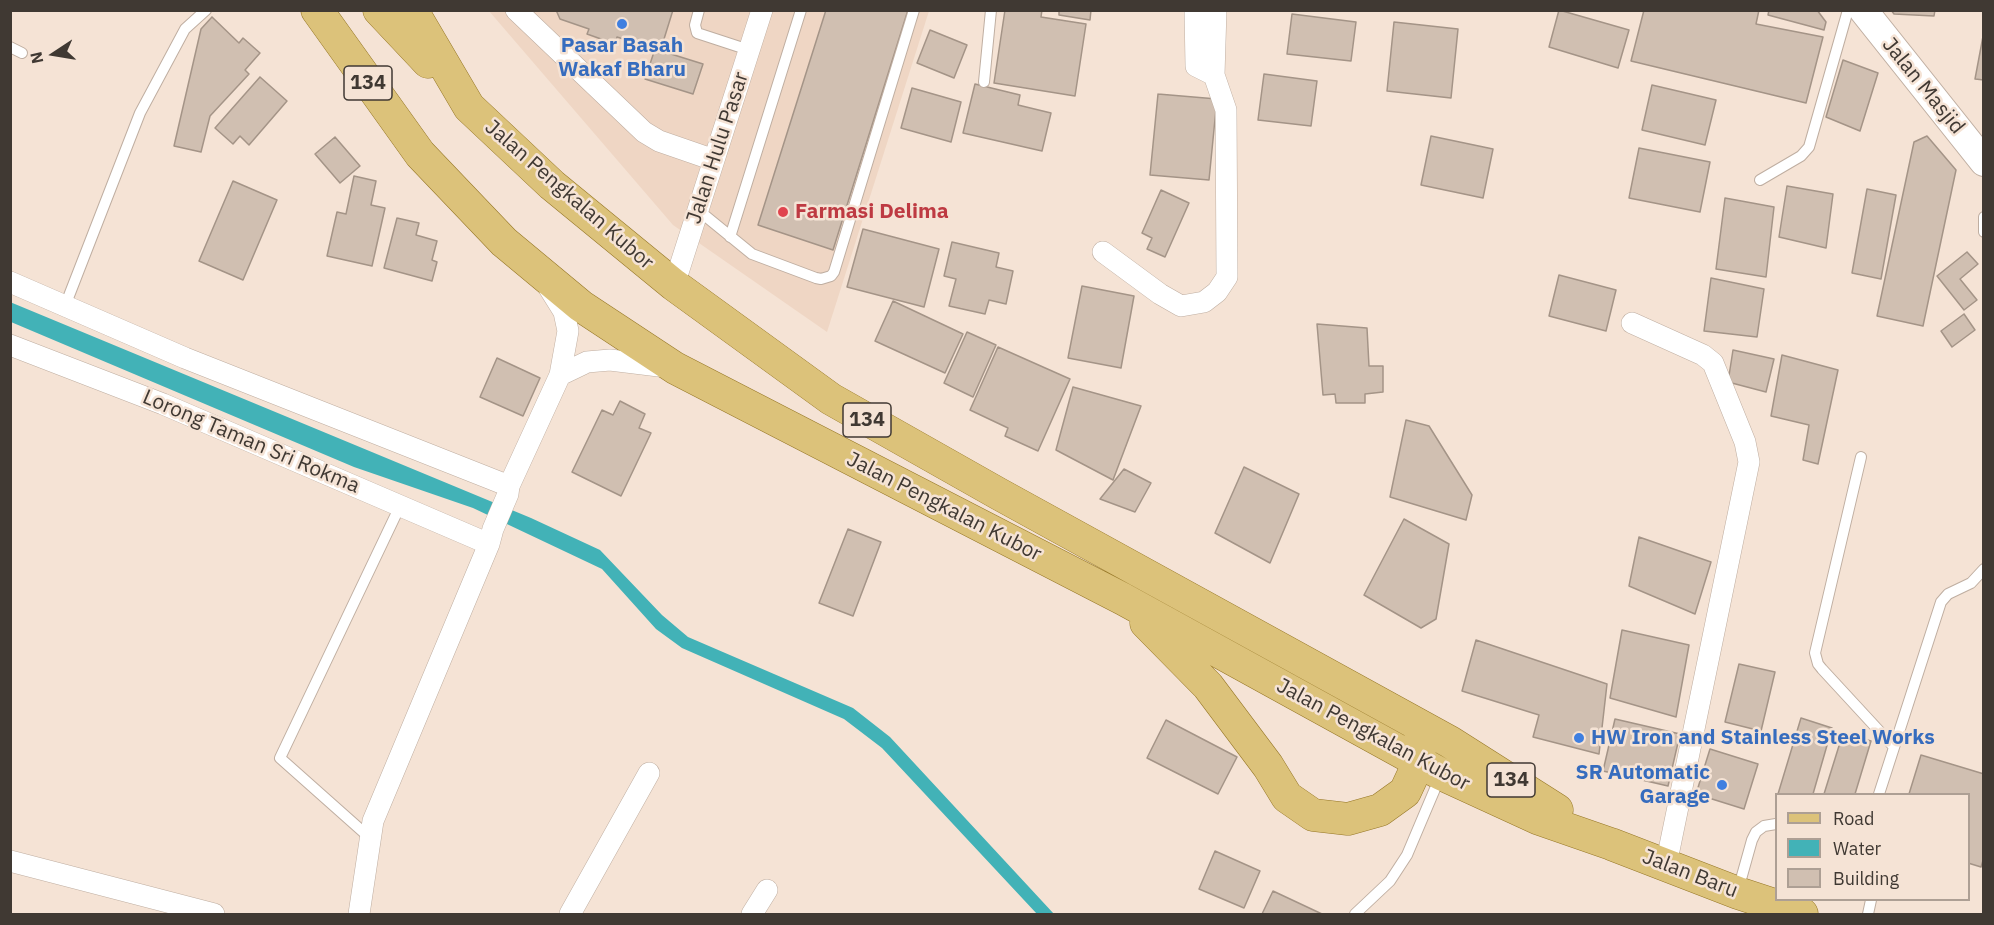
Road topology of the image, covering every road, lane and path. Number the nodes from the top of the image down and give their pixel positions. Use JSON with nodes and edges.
{"nodes":[{"id":1,"x":206,"y":10,"type":"edge"},
{"id":2,"x":317,"y":10,"type":"edge"},
{"id":3,"x":334,"y":10,"type":"edge"},
{"id":4,"x":379,"y":10,"type":"edge"},
{"id":5,"x":412,"y":10,"type":"edge"},
{"id":6,"x":516,"y":10,"type":"edge"},
{"id":7,"x":699,"y":10,"type":"edge"},
{"id":8,"x":801,"y":10,"type":"edge"},
{"id":9,"x":914,"y":10,"type":"edge"},
{"id":10,"x":991,"y":10,"type":"edge"},
{"id":11,"x":1195,"y":10,"type":"edge"},
{"id":12,"x":1216,"y":10,"type":"edge"},
{"id":13,"x":1848,"y":10,"type":"edge"},
{"id":14,"x":1863,"y":10,"type":"edge"},
{"id":15,"x":759,"y":13,"type":"edge"},
{"id":16,"x":10,"y":47,"type":"edge"},
{"id":17,"x":749,"y":50,"type":"junction"},
{"id":18,"x":22,"y":53,"type":"dead end"},
{"id":19,"x":1214,"y":75,"type":"junction"},
{"id":20,"x":984,"y":81,"type":"dead end"},
{"id":21,"x":469,"y":107,"type":"junction"},
{"id":22,"x":420,"y":154,"type":"junction"},
{"id":23,"x":714,"y":160,"type":"junction"},
{"id":24,"x":1983,"y":162,"type":"edge"},
{"id":25,"x":1760,"y":180,"type":"dead end"},
{"id":26,"x":698,"y":210,"type":"junction"},
{"id":27,"x":1983,"y":217,"type":"edge"},
{"id":28,"x":1983,"y":232,"type":"edge"},
{"id":29,"x":730,"y":237,"type":"junction"},
{"id":30,"x":1102,"y":252,"type":"dead end"},
{"id":31,"x":541,"y":274,"type":"junction"},
{"id":32,"x":10,"y":282,"type":"edge"},
{"id":33,"x":674,"y":285,"type":"junction"},
{"id":34,"x":64,"y":306,"type":"junction"},
{"id":35,"x":1632,"y":323,"type":"dead end"},
{"id":36,"x":10,"y":345,"type":"edge"},
{"id":37,"x":675,"y":368,"type":"junction"},
{"id":38,"x":561,"y":375,"type":"junction"},
{"id":39,"x":1861,"y":457,"type":"dead end"},
{"id":40,"x":509,"y":490,"type":"junction"},
{"id":41,"x":400,"y":506,"type":"junction"},
{"id":42,"x":491,"y":536,"type":"junction"},
{"id":43,"x":1983,"y":569,"type":"edge"},
{"id":44,"x":1122,"y":599,"type":"junction"},
{"id":45,"x":1409,"y":719,"type":"junction"},
{"id":46,"x":1894,"y":747,"type":"junction"},
{"id":47,"x":1430,"y":768,"type":"junction"},
{"id":48,"x":649,"y":773,"type":"dead end"},
{"id":49,"x":1880,"y":793,"type":"edge"},
{"id":50,"x":1775,"y":824,"type":"edge"},
{"id":51,"x":371,"y":838,"type":"junction"},
{"id":52,"x":1611,"y":844,"type":"junction"},
{"id":53,"x":10,"y":861,"type":"edge"},
{"id":54,"x":1666,"y":865,"type":"junction"},
{"id":55,"x":766,"y":890,"type":"dead end"},
{"id":56,"x":1738,"y":893,"type":"junction"},
{"id":57,"x":149,"y":906,"type":"edge"},
{"id":58,"x":1795,"y":913,"type":"edge"},
{"id":59,"x":214,"y":915,"type":"edge"},
{"id":60,"x":359,"y":915,"type":"edge"},
{"id":61,"x":570,"y":915,"type":"edge"},
{"id":62,"x":752,"y":915,"type":"edge"},
{"id":63,"x":1355,"y":915,"type":"edge"}],
"edges":[{"from":1,"to":34,"type":"lane"},
{"from":2,"to":22,"type":"main road","name":"Jalan Pengkalan Kubor","number":"134"},
{"from":3,"to":22,"type":"main road","name":"Jalan Pengkalan Kubor","number":"134"},
{"from":4,"to":21,"type":"main road","name":"Jalan Pengkalan Kubor","number":"134"},
{"from":5,"to":21,"type":"main road","name":"Jalan Pengkalan Kubor","number":"134"},
{"from":6,"to":23,"type":"street"},
{"from":7,"to":17,"type":"lane"},
{"from":8,"to":29,"type":"lane"},
{"from":9,"to":29,"type":"lane"},
{"from":10,"to":20,"type":"lane"},
{"from":11,"to":19,"type":"street"},
{"from":12,"to":19,"type":"street"},
{"from":13,"to":25,"type":"lane"},
{"from":14,"to":24,"type":"street","name":"Jalan Masjid"},
{"from":15,"to":17,"type":"street","name":"Jalan Hulu Pasar"},
{"from":16,"to":18,"type":"lane"},
{"from":17,"to":23,"type":"street","name":"Jalan Hulu Pasar"},
{"from":19,"to":30,"type":"street"},
{"from":21,"to":33,"type":"main road","name":"Jalan Pengkalan Kubor","number":"134"},
{"from":22,"to":31,"type":"main road","name":"Jalan Pengkalan Kubor","number":"134"},
{"from":23,"to":26,"type":"street","name":"Jalan Hulu Pasar"},
{"from":26,"to":29,"type":"lane"},
{"from":26,"to":33,"type":"street","name":"Jalan Hulu Pasar"},
{"from":27,"to":28,"type":"lane"},
{"from":31,"to":37,"type":"main road","name":"Jalan Pengkalan Kubor","number":"134"},
{"from":31,"to":38,"type":"street"},
{"from":32,"to":34,"type":"street"},
{"from":33,"to":45,"type":"main road","name":"Jalan Pengkalan Kubor","number":"134"},
{"from":34,"to":40,"type":"street"},
{"from":35,"to":54,"type":"street"},
{"from":36,"to":41,"type":"street","name":"Lorong Taman Sri Rokma"},
{"from":37,"to":38,"type":"street"},
{"from":37,"to":44,"type":"main road","name":"Jalan Pengkalan Kubor","number":"134"},
{"from":38,"to":40,"type":"street"},
{"from":39,"to":46,"type":"lane"},
{"from":40,"to":42,"type":"street"},
{"from":41,"to":42,"type":"street","name":"Lorong Taman Sri Rokma"},
{"from":41,"to":51,"type":"lane"},
{"from":42,"to":51,"type":"street"},
{"from":43,"to":46,"type":"lane"},
{"from":44,"to":47,"type":"main road","name":"Jalan Pengkalan Kubor","number":"134"},
{"from":44,"to":47,"type":"main road"},
{"from":45,"to":47,"type":"main road"},
{"from":45,"to":52,"type":"main road","name":"Jalan Pengkalan Kubor","number":"134"},
{"from":46,"to":49,"type":"lane"},
{"from":47,"to":52,"type":"main road","name":"Jalan Pengkalan Kubor","number":"134"},
{"from":47,"to":63,"type":"lane"},
{"from":48,"to":61,"type":"street"},
{"from":50,"to":56,"type":"lane"},
{"from":51,"to":60,"type":"street"},
{"from":52,"to":54,"type":"main road","name":"Jalan Baru"},
{"from":53,"to":57,"type":"street"},
{"from":54,"to":56,"type":"main road","name":"Jalan Baru"},
{"from":55,"to":62,"type":"street"},
{"from":56,"to":58,"type":"main road","name":"Jalan Baru"},
{"from":57,"to":59,"type":"street"}]}
